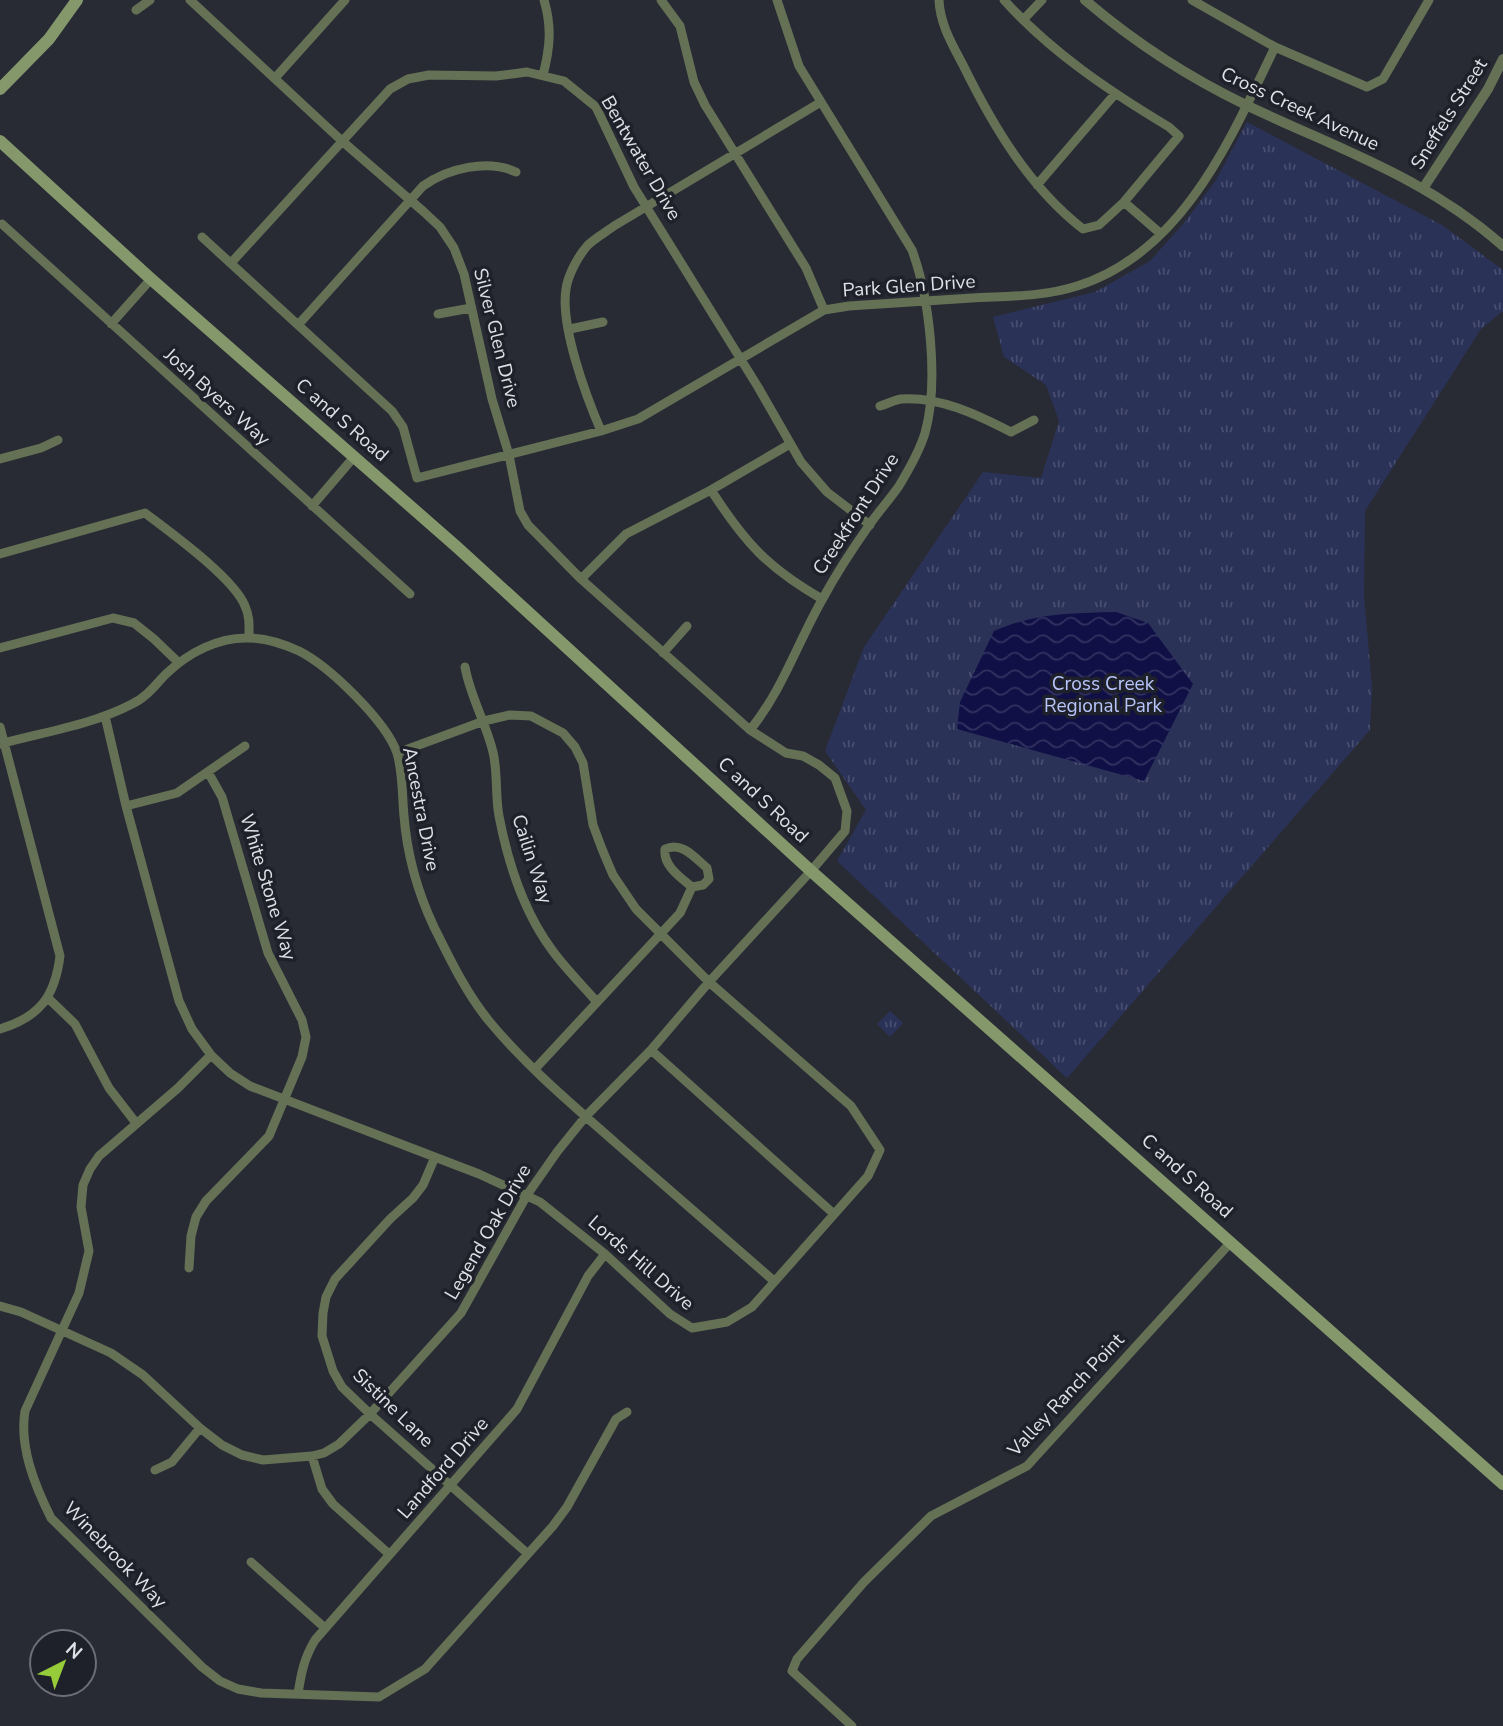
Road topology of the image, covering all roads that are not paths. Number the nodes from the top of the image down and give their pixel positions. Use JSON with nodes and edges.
{"nodes":[{"id":1,"x":77,"y":0,"type":"edge"},
{"id":2,"x":150,"y":0,"type":"edge"},
{"id":3,"x":190,"y":0,"type":"edge"},
{"id":4,"x":345,"y":0,"type":"edge"},
{"id":5,"x":544,"y":0,"type":"edge"},
{"id":6,"x":661,"y":0,"type":"edge"},
{"id":7,"x":777,"y":0,"type":"edge"},
{"id":8,"x":939,"y":0,"type":"edge"},
{"id":9,"x":1004,"y":0,"type":"edge"},
{"id":10,"x":1042,"y":0,"type":"edge"},
{"id":11,"x":1085,"y":0,"type":"edge"},
{"id":12,"x":1192,"y":0,"type":"edge"},
{"id":13,"x":1429,"y":0,"type":"edge"},
{"id":14,"x":136,"y":10,"type":"dead end"},
{"id":15,"x":1023,"y":20,"type":"junction"},
{"id":16,"x":1275,"y":47,"type":"junction"},
{"id":17,"x":1503,"y":59,"type":"edge"},
{"id":18,"x":543,"y":75,"type":"junction"},
{"id":19,"x":275,"y":78,"type":"junction"},
{"id":20,"x":0,"y":89,"type":"edge"},
{"id":21,"x":1115,"y":94,"type":"junction"},
{"id":22,"x":821,"y":102,"type":"junction"},
{"id":23,"x":1247,"y":105,"type":"junction"},
{"id":24,"x":0,"y":141,"type":"edge"},
{"id":25,"x":342,"y":141,"type":"junction"},
{"id":26,"x":736,"y":153,"type":"junction"},
{"id":27,"x":516,"y":172,"type":"dead end"},
{"id":28,"x":1037,"y":185,"type":"junction"},
{"id":29,"x":1424,"y":187,"type":"junction"},
{"id":30,"x":411,"y":201,"type":"junction"},
{"id":31,"x":1124,"y":202,"type":"junction"},
{"id":32,"x":647,"y":208,"type":"junction"},
{"id":33,"x":2,"y":224,"type":"dead end"},
{"id":34,"x":1160,"y":234,"type":"junction"},
{"id":35,"x":202,"y":237,"type":"dead end"},
{"id":36,"x":1503,"y":246,"type":"edge"},
{"id":37,"x":231,"y":263,"type":"junction"},
{"id":38,"x":152,"y":279,"type":"junction"},
{"id":39,"x":925,"y":301,"type":"junction"},
{"id":40,"x":471,"y":308,"type":"junction"},
{"id":41,"x":824,"y":310,"type":"junction"},
{"id":42,"x":438,"y":314,"type":"dead end"},
{"id":43,"x":603,"y":322,"type":"dead end"},
{"id":44,"x":111,"y":324,"type":"junction"},
{"id":45,"x":299,"y":325,"type":"junction"},
{"id":46,"x":570,"y":329,"type":"junction"},
{"id":47,"x":740,"y":359,"type":"junction"},
{"id":48,"x":931,"y":402,"type":"junction"},
{"id":49,"x":880,"y":406,"type":"dead end"},
{"id":50,"x":1034,"y":419,"type":"dead end"},
{"id":51,"x":601,"y":431,"type":"junction"},
{"id":52,"x":58,"y":440,"type":"dead end"},
{"id":53,"x":790,"y":444,"type":"junction"},
{"id":54,"x":509,"y":455,"type":"junction"},
{"id":55,"x":355,"y":457,"type":"junction"},
{"id":56,"x":0,"y":459,"type":"edge"},
{"id":57,"x":711,"y":490,"type":"junction"},
{"id":58,"x":312,"y":506,"type":"junction"},
{"id":59,"x":870,"y":525,"type":"junction"},
{"id":60,"x":0,"y":554,"type":"edge"},
{"id":61,"x":582,"y":579,"type":"junction"},
{"id":62,"x":410,"y":594,"type":"dead end"},
{"id":63,"x":822,"y":599,"type":"junction"},
{"id":64,"x":687,"y":626,"type":"dead end"},
{"id":65,"x":249,"y":638,"type":"junction"},
{"id":66,"x":0,"y":648,"type":"edge"},
{"id":67,"x":663,"y":653,"type":"junction"},
{"id":68,"x":179,"y":663,"type":"junction"},
{"id":69,"x":464,"y":667,"type":"dead end"},
{"id":70,"x":105,"y":716,"type":"junction"},
{"id":71,"x":484,"y":721,"type":"junction"},
{"id":72,"x":0,"y":727,"type":"edge"},
{"id":73,"x":750,"y":730,"type":"junction"},
{"id":74,"x":2,"y":743,"type":"edge"},
{"id":75,"x":245,"y":746,"type":"dead end"},
{"id":76,"x":397,"y":753,"type":"junction"},
{"id":77,"x":208,"y":772,"type":"junction"},
{"id":78,"x":126,"y":806,"type":"junction"},
{"id":79,"x":811,"y":871,"type":"junction"},
{"id":80,"x":692,"y":887,"type":"junction"},
{"id":81,"x":659,"y":934,"type":"junction"},
{"id":82,"x":709,"y":982,"type":"junction"},
{"id":83,"x":48,"y":998,"type":"junction"},
{"id":84,"x":597,"y":1002,"type":"junction"},
{"id":85,"x":0,"y":1029,"type":"edge"},
{"id":86,"x":651,"y":1050,"type":"junction"},
{"id":87,"x":211,"y":1055,"type":"junction"},
{"id":88,"x":535,"y":1069,"type":"junction"},
{"id":89,"x":285,"y":1099,"type":"junction"},
{"id":90,"x":586,"y":1116,"type":"junction"},
{"id":91,"x":136,"y":1123,"type":"junction"},
{"id":92,"x":435,"y":1157,"type":"junction"},
{"id":93,"x":527,"y":1195,"type":"junction"},
{"id":94,"x":834,"y":1214,"type":"junction"},
{"id":95,"x":1231,"y":1242,"type":"junction"},
{"id":96,"x":604,"y":1254,"type":"junction"},
{"id":97,"x":189,"y":1268,"type":"dead end"},
{"id":98,"x":775,"y":1281,"type":"junction"},
{"id":99,"x":0,"y":1306,"type":"edge"},
{"id":100,"x":61,"y":1330,"type":"junction"},
{"id":101,"x":627,"y":1412,"type":"dead end"},
{"id":102,"x":370,"y":1414,"type":"junction"},
{"id":103,"x":200,"y":1428,"type":"junction"},
{"id":104,"x":312,"y":1456,"type":"junction"},
{"id":105,"x":155,"y":1470,"type":"dead end"},
{"id":106,"x":1503,"y":1484,"type":"edge"},
{"id":107,"x":452,"y":1486,"type":"junction"},
{"id":108,"x":389,"y":1554,"type":"junction"},
{"id":109,"x":528,"y":1554,"type":"junction"},
{"id":110,"x":251,"y":1562,"type":"dead end"},
{"id":111,"x":325,"y":1628,"type":"junction"},
{"id":112,"x":298,"y":1694,"type":"junction"},
{"id":113,"x":852,"y":1726,"type":"edge"}],
"edges":[{"from":1,"to":20,"type":"main road"},
{"from":2,"to":14,"type":"street"},
{"from":3,"to":19,"type":"street","name":"Silver Glen Drive"},
{"from":4,"to":19,"type":"street"},
{"from":5,"to":18,"type":"street"},
{"from":6,"to":26,"type":"street"},
{"from":7,"to":22,"type":"street","name":"Creekfront Drive"},
{"from":8,"to":28,"type":"street"},
{"from":9,"to":15,"type":"street"},
{"from":10,"to":15,"type":"street"},
{"from":11,"to":23,"type":"street","name":"Cross Creek Avenue"},
{"from":12,"to":16,"type":"street"},
{"from":13,"to":16,"type":"street"},
{"from":15,"to":21,"type":"street"},
{"from":16,"to":23,"type":"street","name":"Park Glen Drive"},
{"from":17,"to":29,"type":"street","name":"Sneffels Street"},
{"from":18,"to":25,"type":"street","name":"Bentwater Drive"},
{"from":18,"to":32,"type":"street","name":"Bentwater Drive"},
{"from":19,"to":25,"type":"street","name":"Silver Glen Drive"},
{"from":21,"to":28,"type":"street"},
{"from":21,"to":31,"type":"street"},
{"from":22,"to":26,"type":"street"},
{"from":22,"to":39,"type":"street","name":"Creekfront Drive"},
{"from":23,"to":29,"type":"street","name":"Cross Creek Avenue"},
{"from":23,"to":34,"type":"street","name":"Park Glen Drive"},
{"from":24,"to":38,"type":"main road","name":"C and S Road"},
{"from":25,"to":30,"type":"street","name":"Silver Glen Drive"},
{"from":25,"to":37,"type":"street","name":"Bentwater Drive"},
{"from":26,"to":32,"type":"street"},
{"from":26,"to":41,"type":"street"},
{"from":27,"to":30,"type":"street"},
{"from":28,"to":31,"type":"street"},
{"from":29,"to":36,"type":"street","name":"Cross Creek Avenue"},
{"from":30,"to":40,"type":"street","name":"Silver Glen Drive"},
{"from":30,"to":45,"type":"street"},
{"from":31,"to":34,"type":"street"},
{"from":32,"to":46,"type":"street"},
{"from":32,"to":47,"type":"street","name":"Bentwater Drive"},
{"from":33,"to":44,"type":"street","name":"Josh Byers Way"},
{"from":34,"to":39,"type":"street","name":"Park Glen Drive"},
{"from":35,"to":37,"type":"street"},
{"from":37,"to":45,"type":"street"},
{"from":38,"to":44,"type":"street"},
{"from":38,"to":55,"type":"main road","name":"C and S Road"},
{"from":39,"to":41,"type":"street","name":"Park Glen Drive"},
{"from":39,"to":48,"type":"street","name":"Creekfront Drive"},
{"from":40,"to":42,"type":"street"},
{"from":40,"to":54,"type":"street","name":"Silver Glen Drive"},
{"from":41,"to":47,"type":"street","name":"Park Glen Drive"},
{"from":43,"to":46,"type":"street"},
{"from":44,"to":58,"type":"street","name":"Josh Byers Way"},
{"from":45,"to":54,"type":"street","name":"Park Glen Drive"},
{"from":46,"to":51,"type":"street"},
{"from":47,"to":51,"type":"street","name":"Park Glen Drive"},
{"from":47,"to":53,"type":"street","name":"Bentwater Drive"},
{"from":48,"to":49,"type":"street"},
{"from":48,"to":50,"type":"street"},
{"from":48,"to":59,"type":"street","name":"Creekfront Drive"},
{"from":51,"to":54,"type":"street","name":"Park Glen Drive"},
{"from":52,"to":56,"type":"street"},
{"from":53,"to":57,"type":"street"},
{"from":53,"to":59,"type":"street","name":"Bentwater Drive"},
{"from":54,"to":61,"type":"street","name":"Silver Glen Drive"},
{"from":55,"to":58,"type":"street"},
{"from":55,"to":79,"type":"main road","name":"C and S Road"},
{"from":57,"to":61,"type":"street"},
{"from":57,"to":63,"type":"street"},
{"from":58,"to":62,"type":"street","name":"Josh Byers Way"},
{"from":59,"to":63,"type":"street","name":"Creekfront Drive"},
{"from":60,"to":65,"type":"street"},
{"from":61,"to":67,"type":"street","name":"Silver Glen Drive"},
{"from":63,"to":73,"type":"street","name":"Creekfront Drive"},
{"from":64,"to":67,"type":"street"},
{"from":65,"to":68,"type":"street","name":"Ancestra Drive"},
{"from":65,"to":76,"type":"street","name":"Ancestra Drive"},
{"from":66,"to":68,"type":"street"},
{"from":67,"to":73,"type":"street","name":"Silver Glen Drive"},
{"from":68,"to":70,"type":"street","name":"Ancestra Drive"},
{"from":69,"to":71,"type":"street","name":"Cailin Way"},
{"from":70,"to":74,"type":"street","name":"Ancestra Drive"},
{"from":70,"to":78,"type":"street"},
{"from":71,"to":76,"type":"street"},
{"from":71,"to":81,"type":"street"},
{"from":71,"to":84,"type":"street","name":"Cailin Way"},
{"from":72,"to":74,"type":"street"},
{"from":73,"to":79,"type":"street","name":"Silver Glen Drive"},
{"from":74,"to":83,"type":"street"},
{"from":75,"to":77,"type":"street"},
{"from":76,"to":88,"type":"street","name":"Ancestra Drive"},
{"from":77,"to":78,"type":"street"},
{"from":77,"to":89,"type":"street","name":"White Stone Way"},
{"from":78,"to":87,"type":"street"},
{"from":79,"to":82,"type":"street","name":"Legend Oak Drive"},
{"from":79,"to":95,"type":"main road","name":"C and S Road"},
{"from":80,"to":80,"type":"street"},
{"from":80,"to":81,"type":"street"},
{"from":81,"to":82,"type":"street"},
{"from":81,"to":84,"type":"street"},
{"from":82,"to":86,"type":"street","name":"Legend Oak Drive"},
{"from":82,"to":94,"type":"street","name":"Lords Hill Drive"},
{"from":83,"to":85,"type":"street"},
{"from":83,"to":91,"type":"street"},
{"from":84,"to":88,"type":"street"},
{"from":86,"to":90,"type":"street","name":"Legend Oak Drive"},
{"from":86,"to":94,"type":"street"},
{"from":87,"to":89,"type":"street"},
{"from":87,"to":91,"type":"street","name":"Winebrook Way"},
{"from":88,"to":90,"type":"street","name":"Ancestra Drive"},
{"from":89,"to":92,"type":"street","name":"Lords Hill Drive"},
{"from":89,"to":97,"type":"street","name":"White Stone Way"},
{"from":90,"to":93,"type":"street","name":"Legend Oak Drive"},
{"from":90,"to":98,"type":"street","name":"Ancestra Drive"},
{"from":91,"to":100,"type":"street","name":"Winebrook Way"},
{"from":92,"to":93,"type":"street","name":"Lords Hill Drive"},
{"from":92,"to":102,"type":"street","name":"Sistine Lane"},
{"from":93,"to":96,"type":"street","name":"Lords Hill Drive"},
{"from":93,"to":102,"type":"street","name":"Legend Oak Drive"},
{"from":94,"to":98,"type":"street","name":"Lords Hill Drive"},
{"from":95,"to":106,"type":"main road","name":"C and S Road"},
{"from":95,"to":113,"type":"street","name":"Valley Ranch Point"},
{"from":96,"to":98,"type":"street","name":"Lords Hill Drive"},
{"from":96,"to":107,"type":"street","name":"Landford Drive"},
{"from":99,"to":100,"type":"street","name":"Legend Oak Drive"},
{"from":100,"to":103,"type":"street","name":"Legend Oak Drive"},
{"from":100,"to":112,"type":"street","name":"Winebrook Way"},
{"from":101,"to":109,"type":"street","name":"Winebrook Way"},
{"from":102,"to":104,"type":"street","name":"Legend Oak Drive"},
{"from":102,"to":107,"type":"street","name":"Sistine Lane"},
{"from":103,"to":104,"type":"street","name":"Legend Oak Drive"},
{"from":103,"to":105,"type":"street"},
{"from":104,"to":108,"type":"street"},
{"from":107,"to":108,"type":"street","name":"Landford Drive"},
{"from":107,"to":109,"type":"street","name":"Sistine Lane"},
{"from":108,"to":111,"type":"street","name":"Landford Drive"},
{"from":109,"to":112,"type":"street","name":"Winebrook Way"},
{"from":110,"to":111,"type":"street"},
{"from":111,"to":112,"type":"street","name":"Landford Drive"}]}
